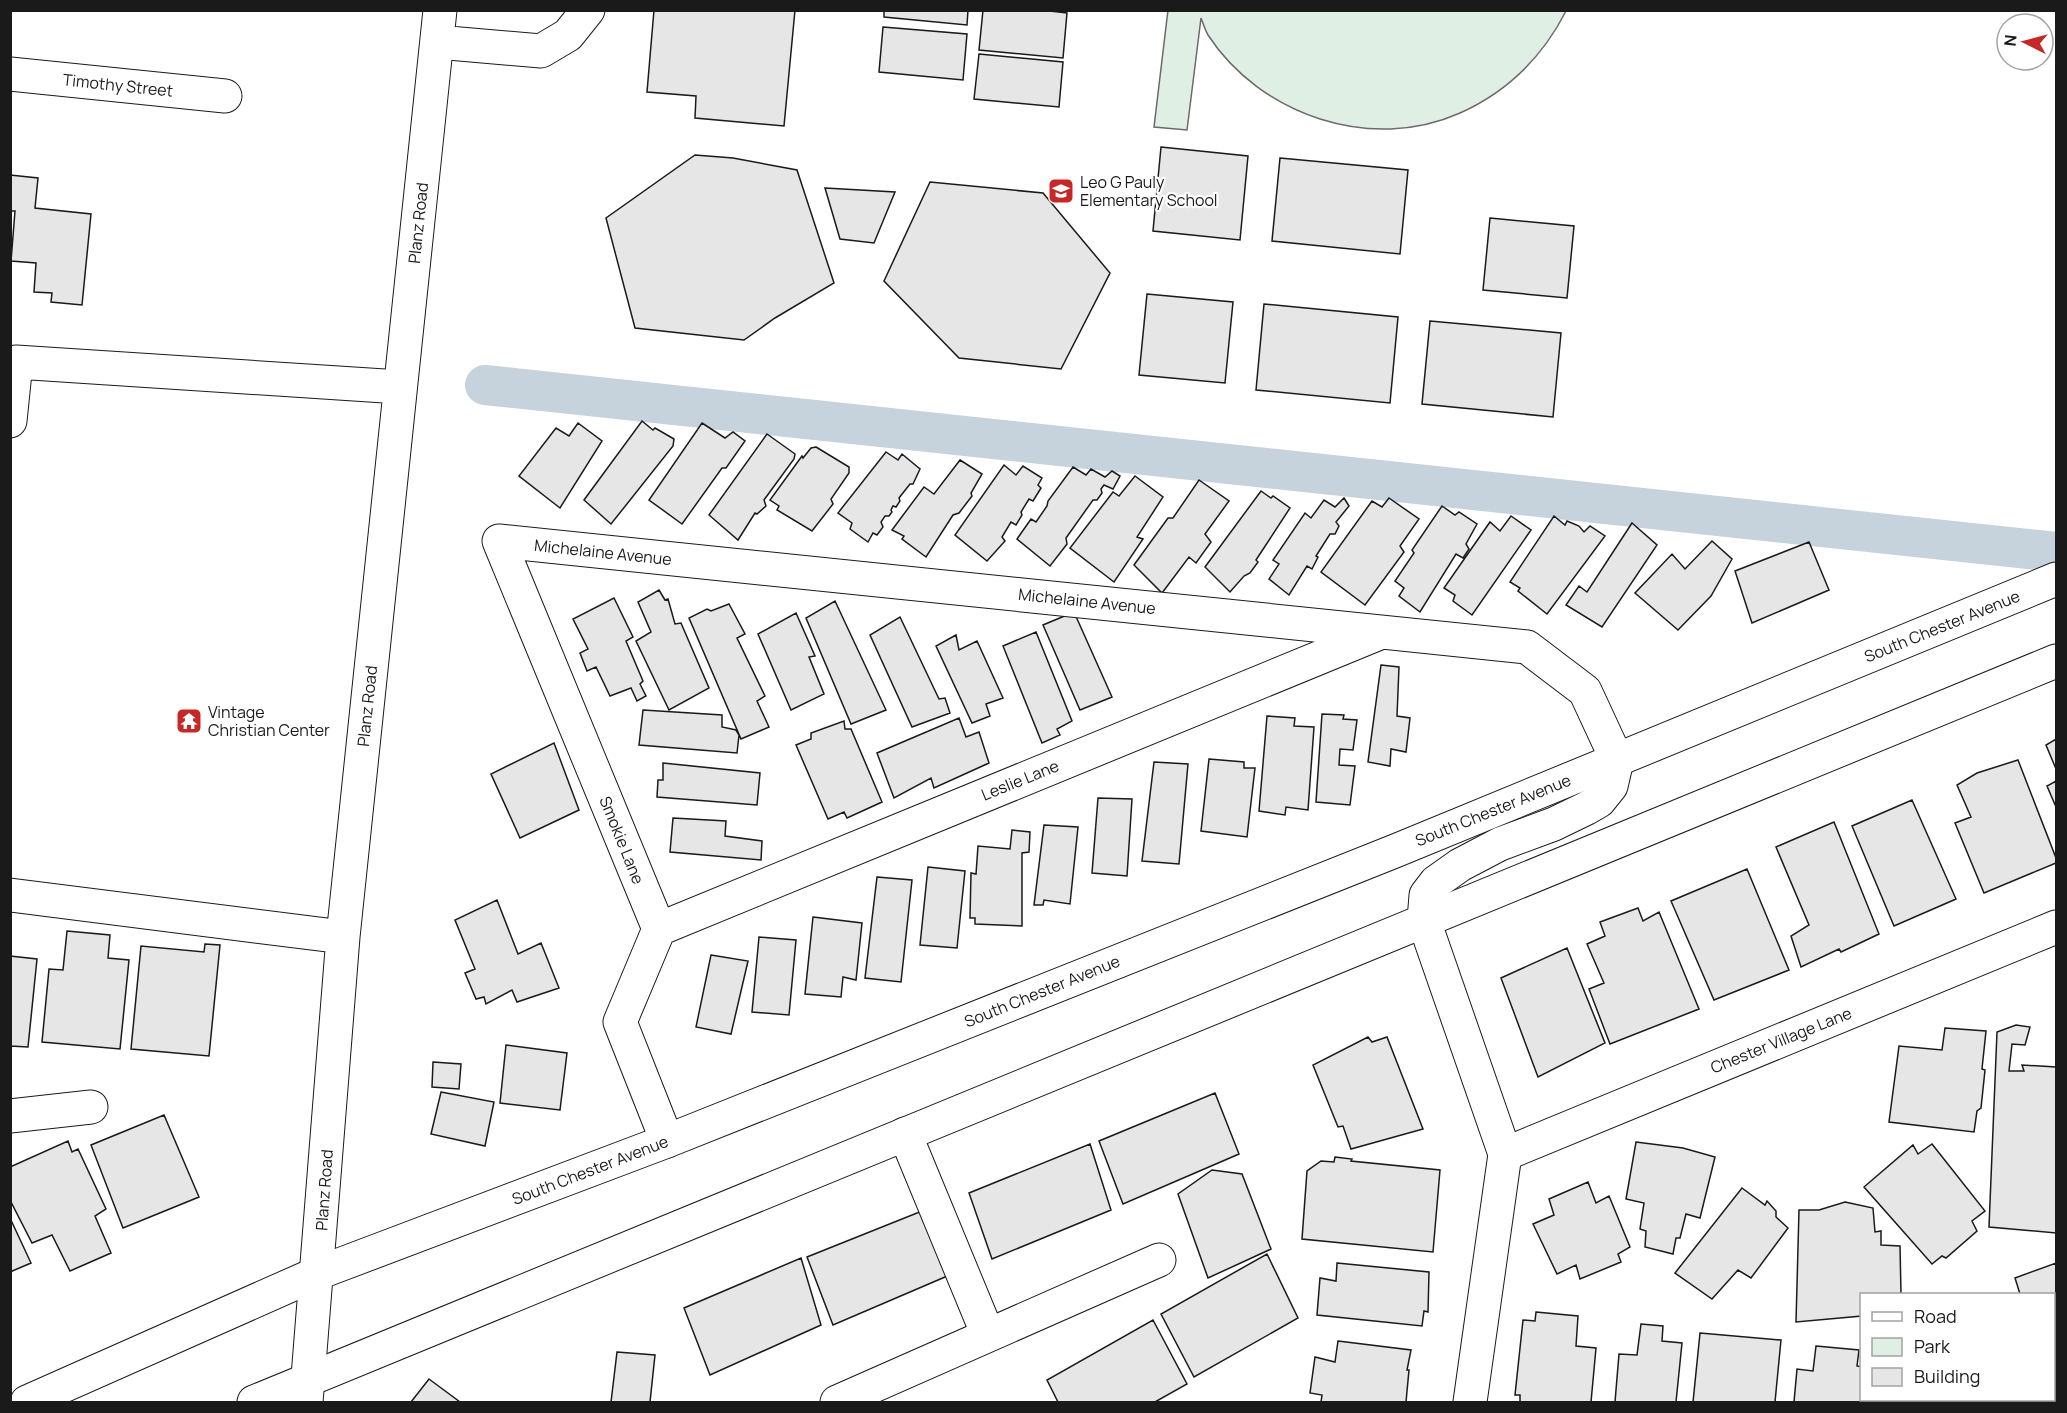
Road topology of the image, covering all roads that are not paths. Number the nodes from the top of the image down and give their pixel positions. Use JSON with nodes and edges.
{"nodes":[{"id":1,"x":588,"y":10,"type":"edge"},
{"id":2,"x":438,"y":26,"type":"edge"},
{"id":3,"x":10,"y":74,"type":"edge"},
{"id":4,"x":225,"y":96,"type":"dead end"},
{"id":5,"x":400,"y":387,"type":"junction"},
{"id":6,"x":10,"y":421,"type":"edge"},
{"id":7,"x":499,"y":541,"type":"joint"},
{"id":8,"x":2056,"y":579,"type":"edge"},
{"id":9,"x":1381,"y":632,"type":"junction"},
{"id":10,"x":2056,"y":661,"type":"edge"},
{"id":11,"x":1617,"y":760,"type":"junction"},
{"id":12,"x":10,"y":895,"type":"edge"},
{"id":13,"x":1424,"y":921,"type":"junction"},
{"id":14,"x":2056,"y":927,"type":"edge"},
{"id":15,"x":659,"y":929,"type":"junction"},
{"id":16,"x":343,"y":937,"type":"junction"},
{"id":17,"x":91,"y":1107,"type":"dead end"},
{"id":18,"x":10,"y":1116,"type":"edge"},
{"id":19,"x":905,"y":1134,"type":"junction"},
{"id":20,"x":667,"y":1141,"type":"junction"},
{"id":21,"x":1505,"y":1154,"type":"junction"},
{"id":22,"x":1159,"y":1260,"type":"dead end"},
{"id":23,"x":318,"y":1273,"type":"junction"},
{"id":24,"x":988,"y":1335,"type":"junction"},
{"id":25,"x":308,"y":1391,"type":"edge"},
{"id":26,"x":27,"y":1402,"type":"edge"},
{"id":27,"x":254,"y":1402,"type":"edge"},
{"id":28,"x":837,"y":1402,"type":"edge"},
{"id":29,"x":1470,"y":1402,"type":"edge"}],
"edges":[{"from":1,"to":2,"type":"street"},
{"from":2,"to":5,"type":"street","name":"Planz Road"},
{"from":3,"to":4,"type":"street","name":"Timothy Street"},
{"from":5,"to":6,"type":"street"},
{"from":5,"to":16,"type":"street","name":"Planz Road"},
{"from":7,"to":9,"type":"street","name":"Michelaine Avenue"},
{"from":7,"to":15,"type":"street","name":"Smokie Lane"},
{"from":8,"to":11,"type":"street","name":"South Chester Avenue"},
{"from":9,"to":11,"type":"street","name":"Michelaine Avenue"},
{"from":9,"to":15,"type":"street","name":"Leslie Lane"},
{"from":10,"to":13,"type":"street"},
{"from":11,"to":13,"type":"street"},
{"from":11,"to":20,"type":"street","name":"South Chester Avenue"},
{"from":12,"to":16,"type":"street"},
{"from":13,"to":19,"type":"street"},
{"from":13,"to":21,"type":"street"},
{"from":14,"to":21,"type":"street","name":"Chester Village Lane"},
{"from":15,"to":20,"type":"street"},
{"from":16,"to":23,"type":"street","name":"Planz Road"},
{"from":17,"to":18,"type":"street"},
{"from":19,"to":24,"type":"street"},
{"from":19,"to":25,"type":"street"},
{"from":20,"to":23,"type":"street","name":"South Chester Avenue"},
{"from":21,"to":29,"type":"street"},
{"from":22,"to":24,"type":"street"},
{"from":23,"to":25,"type":"street","name":"Planz Road"},
{"from":23,"to":26,"type":"street","name":"South Chester Avenue"},
{"from":24,"to":28,"type":"street"},
{"from":25,"to":27,"type":"street"}]}
